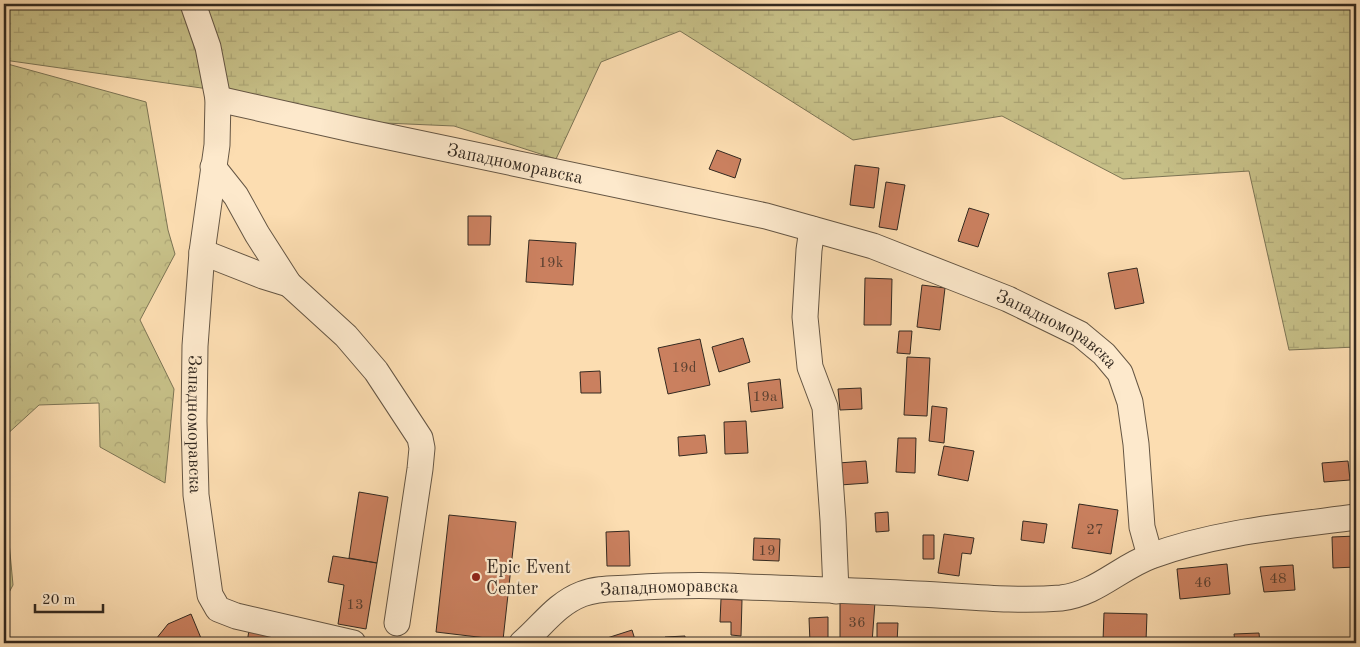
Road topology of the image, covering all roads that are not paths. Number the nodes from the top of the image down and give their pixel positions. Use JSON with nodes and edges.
{"nodes":[{"id":1,"x":193,"y":4,"type":"edge"},
{"id":2,"x":218,"y":98,"type":"junction"},
{"id":3,"x":213,"y":167,"type":"junction"},
{"id":4,"x":812,"y":228,"type":"junction"},
{"id":5,"x":202,"y":252,"type":"junction"},
{"id":6,"x":289,"y":284,"type":"junction"},
{"id":7,"x":1356,"y":516,"type":"edge"},
{"id":8,"x":1150,"y":556,"type":"junction"},
{"id":9,"x":836,"y":591,"type":"junction"},
{"id":10,"x":397,"y":623,"type":"dead end"},
{"id":11,"x":353,"y":643,"type":"edge"},
{"id":12,"x":522,"y":643,"type":"edge"}],
"edges":[{"from":1,"to":2,"type":"street","name":"Западноморавска"},
{"from":2,"to":3,"type":"street","name":"Западноморавска"},
{"from":2,"to":4,"type":"street","name":"Западноморавска"},
{"from":3,"to":5,"type":"street","name":"Западноморавска"},
{"from":3,"to":6,"type":"street"},
{"from":4,"to":8,"type":"street","name":"Западноморавска"},
{"from":4,"to":9,"type":"street"},
{"from":5,"to":6,"type":"street"},
{"from":5,"to":11,"type":"street","name":"Западноморавска"},
{"from":6,"to":10,"type":"street"},
{"from":7,"to":8,"type":"street","name":"Западноморавска"},
{"from":8,"to":9,"type":"street","name":"Западноморавска"},
{"from":9,"to":12,"type":"street","name":"Западноморавска"}]}
